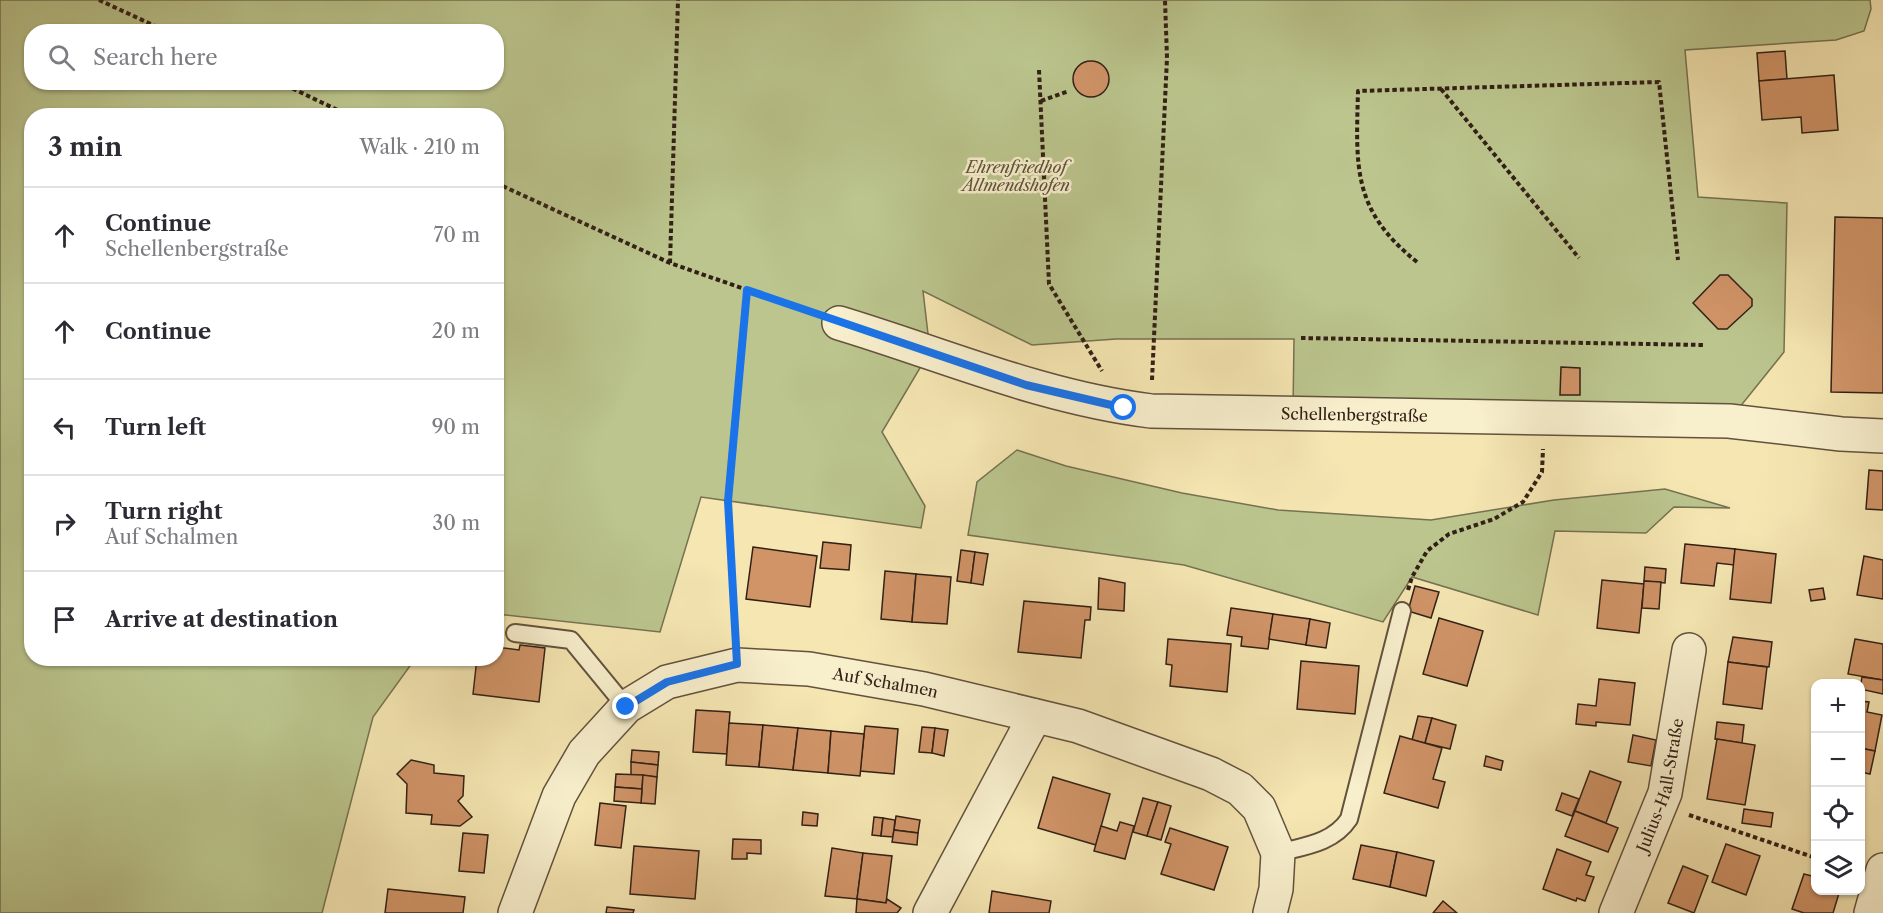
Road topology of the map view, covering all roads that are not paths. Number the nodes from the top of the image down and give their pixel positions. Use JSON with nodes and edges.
{"nodes":[{"id":1,"x":839,"y":323,"type":"road end"},
{"id":2,"x":1883,"y":436,"type":"edge"},
{"id":3,"x":1402,"y":611,"type":"road end"},
{"id":4,"x":515,"y":633,"type":"dead end"},
{"id":5,"x":1689,"y":650,"type":"dead end"},
{"id":6,"x":626,"y":707,"type":"junction"},
{"id":7,"x":1035,"y":716,"type":"junction"},
{"id":8,"x":1278,"y":853,"type":"junction"},
{"id":9,"x":1883,"y":870,"type":"edge"},
{"id":10,"x":516,"y":913,"type":"edge"},
{"id":11,"x":930,"y":913,"type":"edge"},
{"id":12,"x":1270,"y":913,"type":"edge"},
{"id":13,"x":1616,"y":913,"type":"edge"},
{"id":14,"x":1871,"y":913,"type":"edge"}],
"edges":[{"from":1,"to":2,"type":"street","name":"Schellenbergstraße"},
{"from":3,"to":8,"type":"lane"},
{"from":4,"to":6,"type":"lane"},
{"from":5,"to":13,"type":"street","name":"Julius-Hall-Straße"},
{"from":6,"to":7,"type":"street","name":"Auf Schalmen"},
{"from":6,"to":10,"type":"street","name":"Auf Schalmen"},
{"from":7,"to":8,"type":"street","name":"Auf Schalmen"},
{"from":7,"to":11,"type":"street"},
{"from":8,"to":12,"type":"street","name":"Auf Schalmen"},
{"from":9,"to":14,"type":"street"}]}
